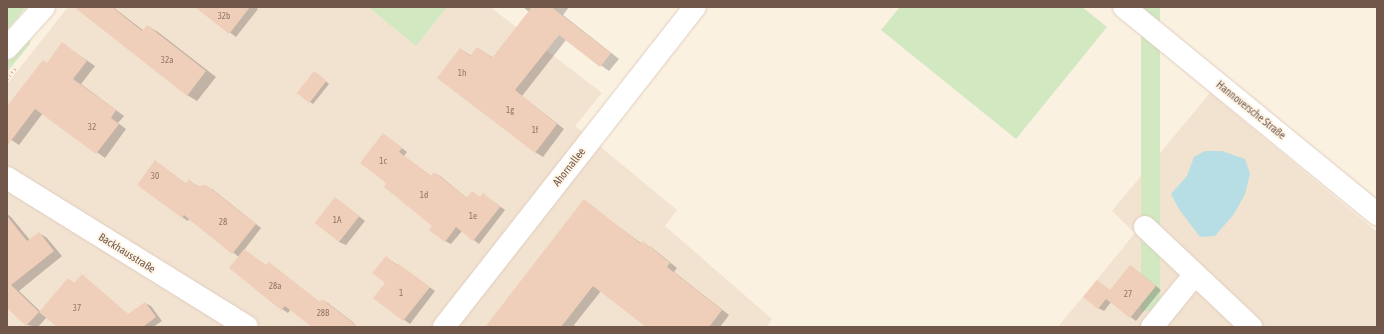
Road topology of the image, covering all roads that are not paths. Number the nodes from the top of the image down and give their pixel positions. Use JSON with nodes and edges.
{"nodes":[{"id":1,"x":44,"y":7,"type":"edge"},
{"id":2,"x":695,"y":7,"type":"edge"},
{"id":3,"x":1124,"y":7,"type":"edge"},
{"id":4,"x":7,"y":48,"type":"edge"},
{"id":5,"x":7,"y":178,"type":"edge"},
{"id":6,"x":1377,"y":214,"type":"edge"},
{"id":7,"x":1145,"y":227,"type":"dead end"},
{"id":8,"x":1195,"y":274,"type":"junction"},
{"id":9,"x":247,"y":327,"type":"edge"},
{"id":10,"x":444,"y":327,"type":"edge"},
{"id":11,"x":1152,"y":327,"type":"edge"},
{"id":12,"x":1251,"y":327,"type":"edge"}],
"edges":[{"from":1,"to":4,"type":"street"},
{"from":2,"to":10,"type":"street","name":"Ahornallee"},
{"from":3,"to":6,"type":"street","name":"Hannoversche Straße"},
{"from":5,"to":9,"type":"street","name":"Backhausstraße"},
{"from":7,"to":8,"type":"street"},
{"from":8,"to":11,"type":"street"},
{"from":8,"to":12,"type":"street"}]}
